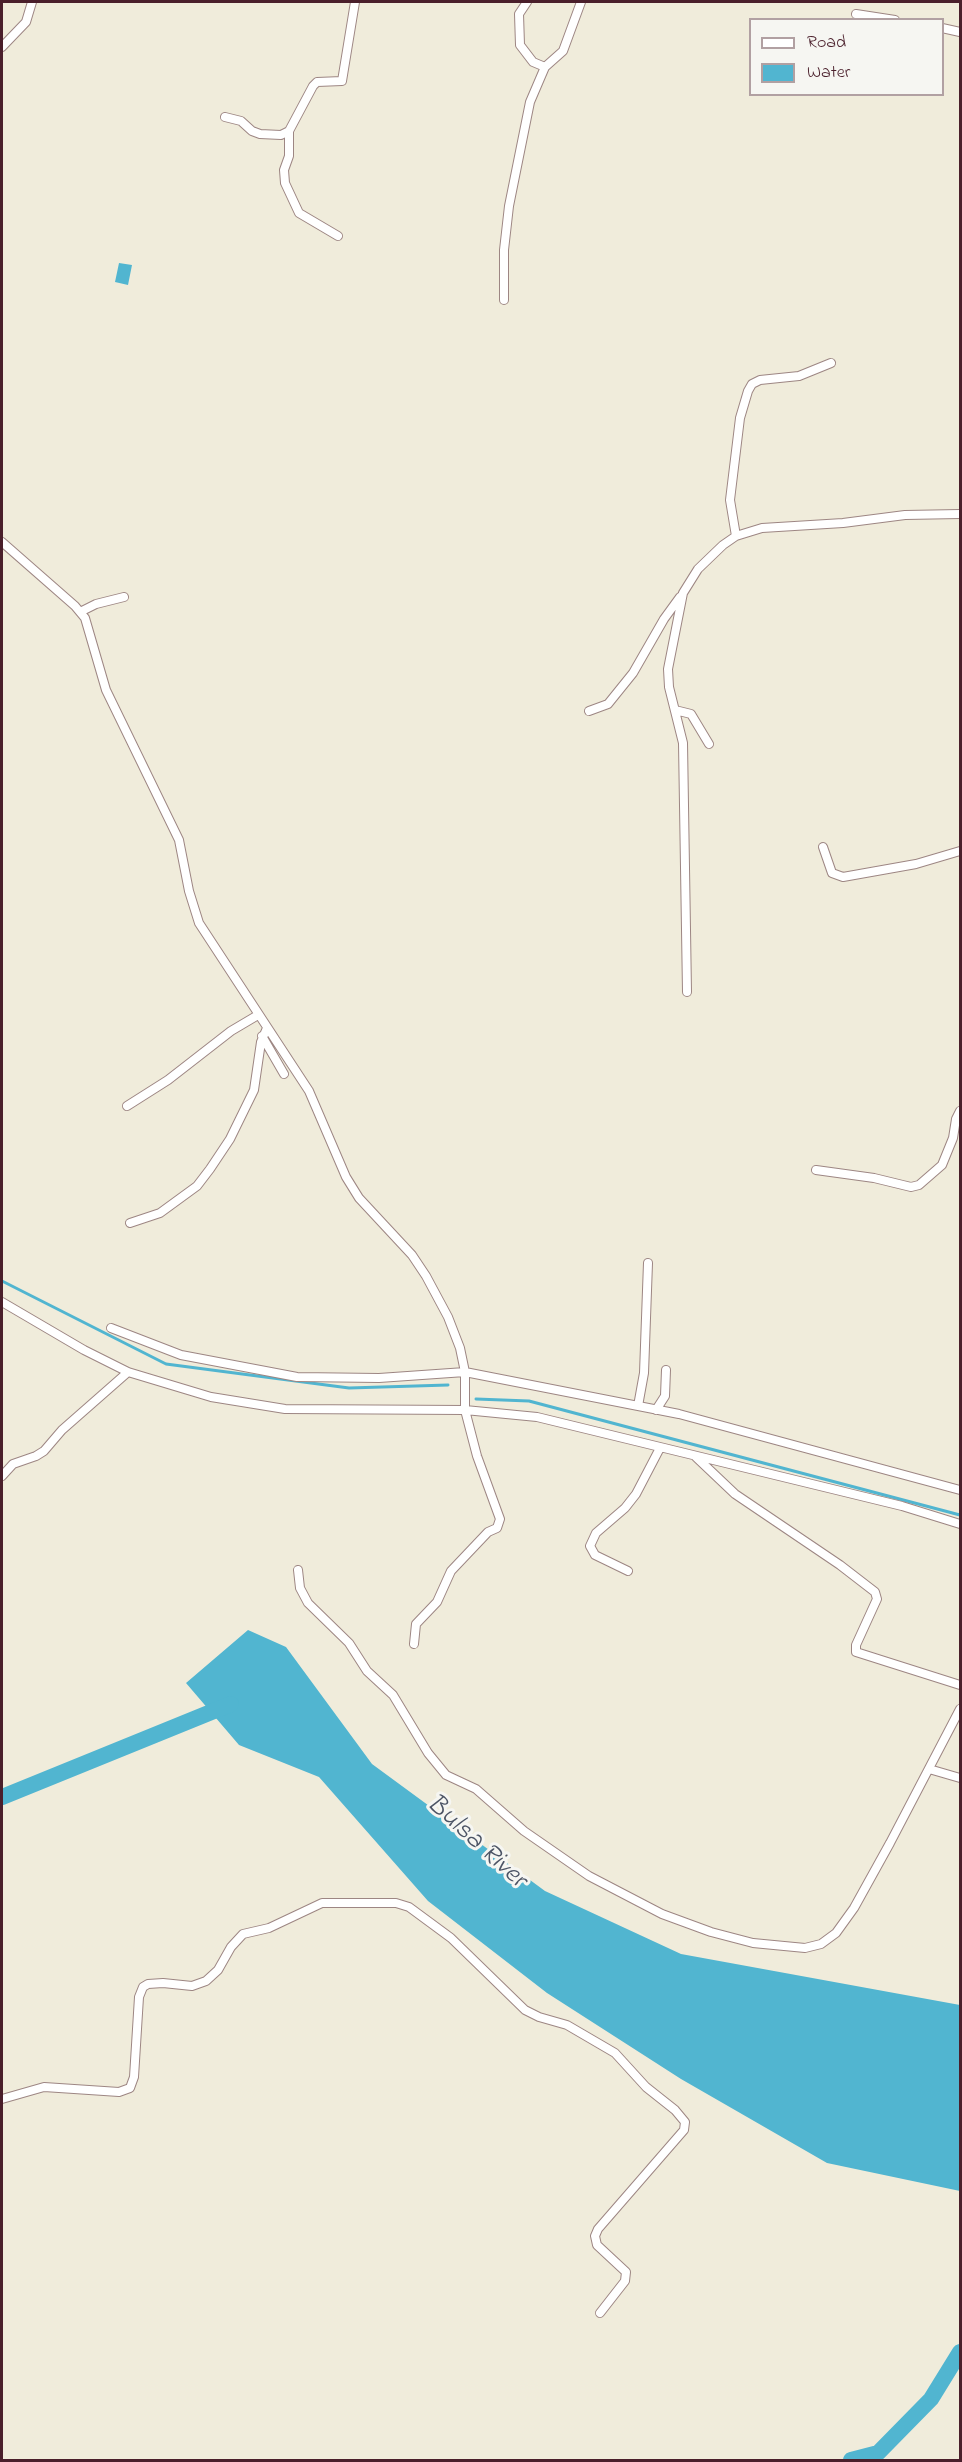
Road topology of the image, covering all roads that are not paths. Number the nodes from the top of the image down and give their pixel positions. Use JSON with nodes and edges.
{"nodes":[{"id":1,"x":32,"y":2,"type":"edge"},
{"id":2,"x":355,"y":2,"type":"edge"},
{"id":3,"x":527,"y":2,"type":"edge"},
{"id":4,"x":581,"y":2,"type":"edge"},
{"id":5,"x":856,"y":14,"type":"dead end"},
{"id":6,"x":886,"y":18,"type":"edge"},
{"id":7,"x":944,"y":28,"type":"edge"},
{"id":8,"x":960,"y":32,"type":"edge"},
{"id":9,"x":2,"y":47,"type":"edge"},
{"id":10,"x":545,"y":67,"type":"junction"},
{"id":11,"x":225,"y":117,"type":"dead end"},
{"id":12,"x":289,"y":131,"type":"junction"},
{"id":13,"x":338,"y":236,"type":"dead end"},
{"id":14,"x":504,"y":300,"type":"dead end"},
{"id":15,"x":831,"y":363,"type":"dead end"},
{"id":16,"x":960,"y":514,"type":"edge"},
{"id":17,"x":736,"y":536,"type":"junction"},
{"id":18,"x":2,"y":542,"type":"edge"},
{"id":19,"x":683,"y":593,"type":"junction"},
{"id":20,"x":124,"y":597,"type":"dead end"},
{"id":21,"x":80,"y":612,"type":"junction"},
{"id":22,"x":675,"y":710,"type":"junction"},
{"id":23,"x":589,"y":711,"type":"dead end"},
{"id":24,"x":709,"y":744,"type":"dead end"},
{"id":25,"x":823,"y":847,"type":"dead end"},
{"id":26,"x":960,"y":851,"type":"edge"},
{"id":27,"x":687,"y":992,"type":"dead end"},
{"id":28,"x":258,"y":1015,"type":"junction"},
{"id":29,"x":267,"y":1028,"type":"junction"},
{"id":30,"x":262,"y":1036,"type":"junction"},
{"id":31,"x":284,"y":1074,"type":"dead end"},
{"id":32,"x":127,"y":1106,"type":"dead end"},
{"id":33,"x":960,"y":1111,"type":"edge"},
{"id":34,"x":816,"y":1170,"type":"dead end"},
{"id":35,"x":130,"y":1223,"type":"dead end"},
{"id":36,"x":648,"y":1263,"type":"dead end"},
{"id":37,"x":2,"y":1302,"type":"edge"},
{"id":38,"x":111,"y":1328,"type":"dead end"},
{"id":39,"x":666,"y":1370,"type":"dead end"},
{"id":40,"x":128,"y":1372,"type":"junction"},
{"id":41,"x":465,"y":1372,"type":"junction"},
{"id":42,"x":638,"y":1406,"type":"junction"},
{"id":43,"x":465,"y":1410,"type":"junction"},
{"id":44,"x":656,"y":1410,"type":"junction"},
{"id":45,"x":660,"y":1448,"type":"junction"},
{"id":46,"x":694,"y":1456,"type":"junction"},
{"id":47,"x":2,"y":1476,"type":"edge"},
{"id":48,"x":960,"y":1490,"type":"edge"},
{"id":49,"x":960,"y":1524,"type":"edge"},
{"id":50,"x":298,"y":1570,"type":"dead end"},
{"id":51,"x":628,"y":1571,"type":"dead end"},
{"id":52,"x":414,"y":1644,"type":"dead end"},
{"id":53,"x":960,"y":1685,"type":"edge"},
{"id":54,"x":960,"y":1709,"type":"edge"},
{"id":55,"x":929,"y":1769,"type":"junction"},
{"id":56,"x":960,"y":1778,"type":"edge"},
{"id":57,"x":2,"y":2099,"type":"edge"},
{"id":58,"x":600,"y":2313,"type":"dead end"}],
"edges":[{"from":1,"to":9,"type":"street"},
{"from":2,"to":12,"type":"street"},
{"from":3,"to":10,"type":"street"},
{"from":4,"to":10,"type":"street"},
{"from":5,"to":6,"type":"street"},
{"from":7,"to":8,"type":"street"},
{"from":10,"to":14,"type":"street"},
{"from":11,"to":12,"type":"street"},
{"from":12,"to":13,"type":"street"},
{"from":15,"to":17,"type":"street"},
{"from":16,"to":17,"type":"street"},
{"from":17,"to":19,"type":"street"},
{"from":18,"to":21,"type":"street"},
{"from":19,"to":22,"type":"street"},
{"from":19,"to":23,"type":"street"},
{"from":20,"to":21,"type":"street"},
{"from":21,"to":28,"type":"street"},
{"from":22,"to":24,"type":"street"},
{"from":22,"to":27,"type":"street"},
{"from":25,"to":26,"type":"street"},
{"from":28,"to":29,"type":"street"},
{"from":28,"to":32,"type":"street"},
{"from":29,"to":30,"type":"street"},
{"from":29,"to":41,"type":"street"},
{"from":30,"to":31,"type":"street"},
{"from":30,"to":35,"type":"street"},
{"from":33,"to":34,"type":"street"},
{"from":36,"to":42,"type":"street"},
{"from":37,"to":40,"type":"street"},
{"from":38,"to":41,"type":"street"},
{"from":39,"to":44,"type":"street"},
{"from":40,"to":43,"type":"street"},
{"from":40,"to":47,"type":"street"},
{"from":41,"to":42,"type":"street"},
{"from":41,"to":43,"type":"street"},
{"from":42,"to":44,"type":"street"},
{"from":43,"to":45,"type":"street"},
{"from":43,"to":52,"type":"street"},
{"from":44,"to":48,"type":"street"},
{"from":45,"to":46,"type":"street"},
{"from":45,"to":51,"type":"street"},
{"from":46,"to":49,"type":"street"},
{"from":46,"to":53,"type":"street"},
{"from":50,"to":55,"type":"street"},
{"from":54,"to":55,"type":"street"},
{"from":55,"to":56,"type":"street"},
{"from":57,"to":58,"type":"street"}]}
